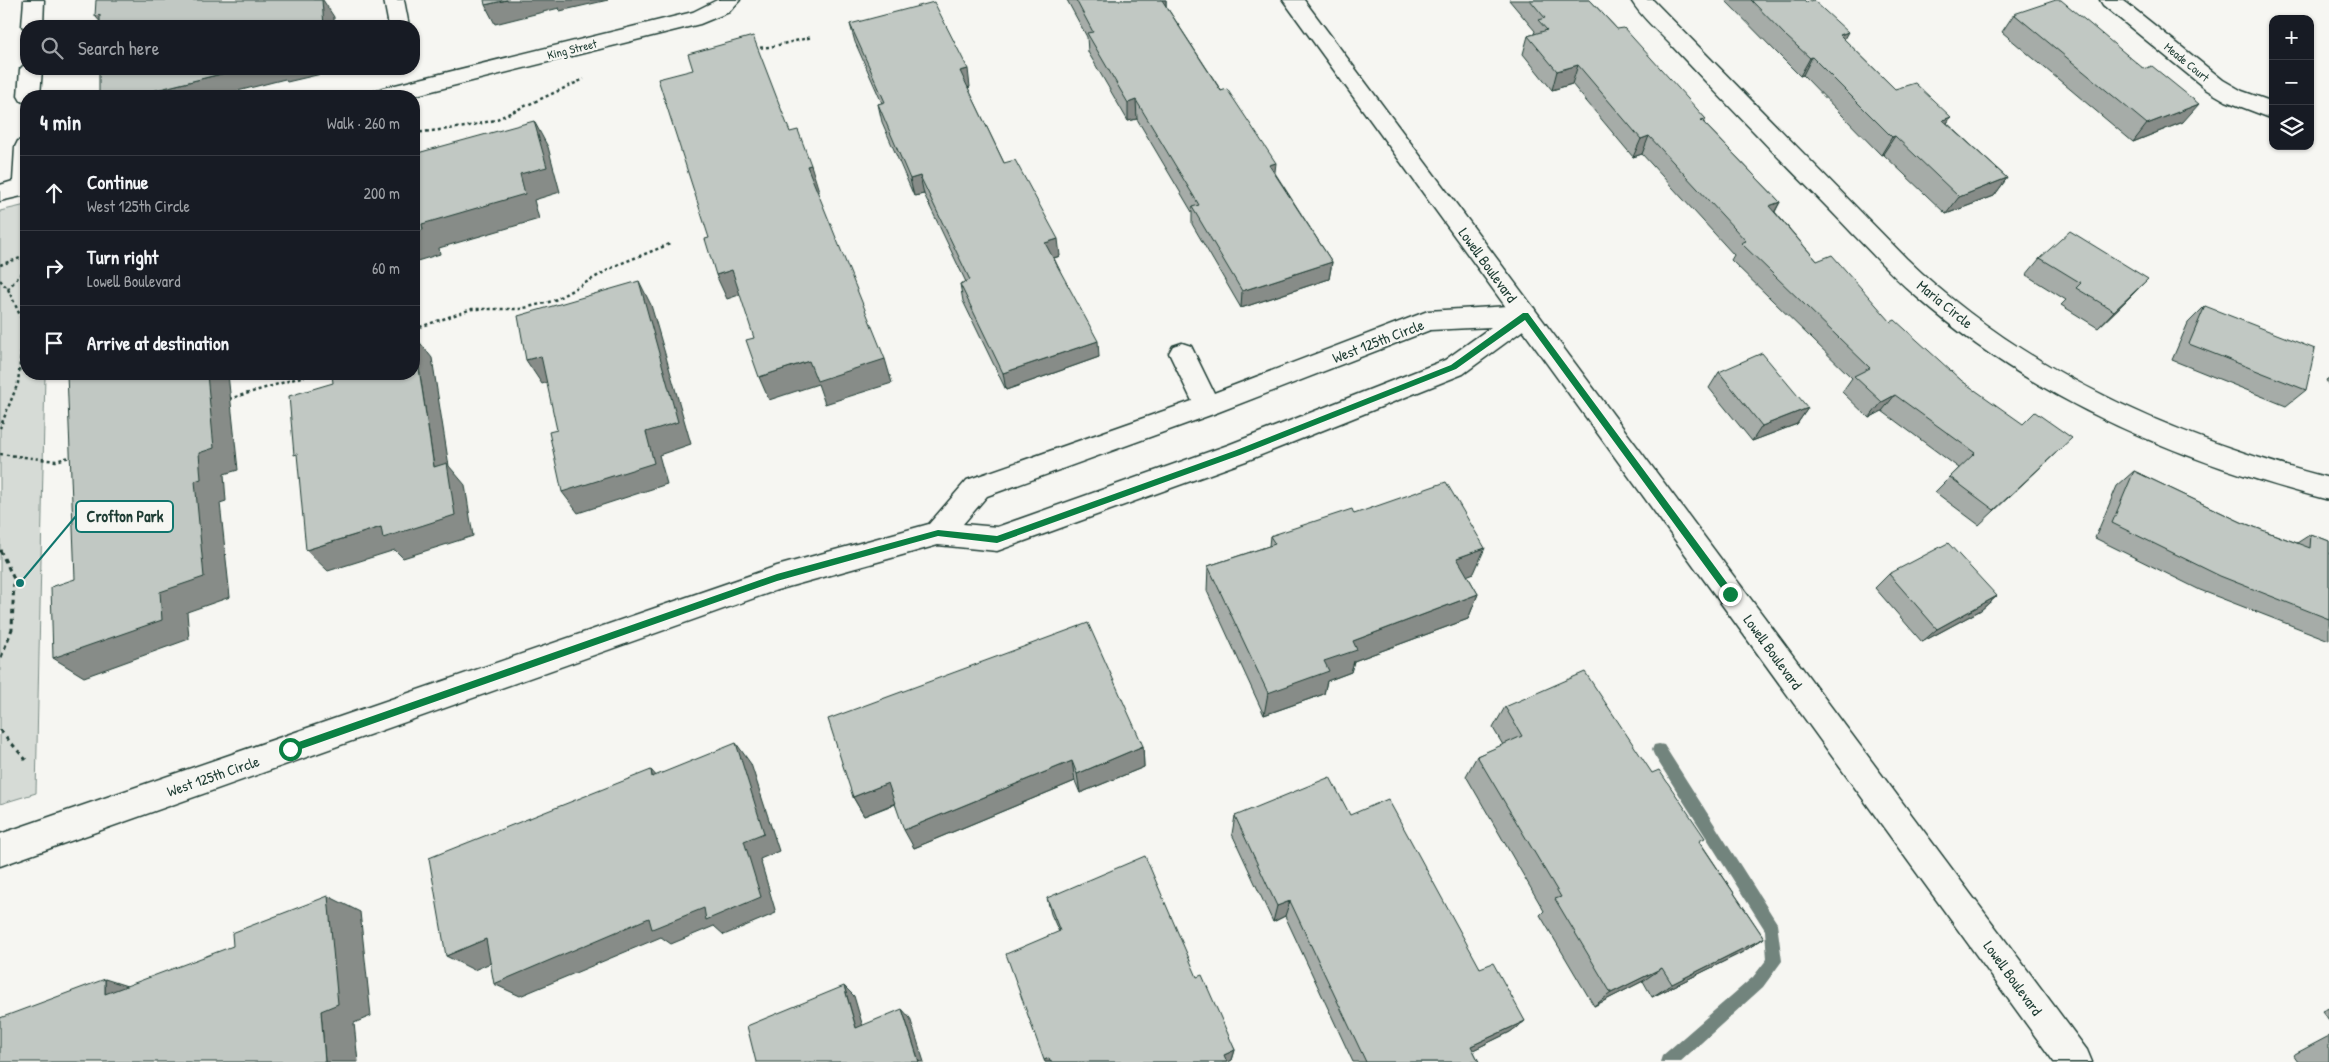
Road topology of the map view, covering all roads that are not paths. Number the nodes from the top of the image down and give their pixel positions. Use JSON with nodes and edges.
{"nodes":[{"id":1,"x":34,"y":0,"type":"edge"},
{"id":2,"x":394,"y":0,"type":"edge"},
{"id":3,"x":730,"y":0,"type":"edge"},
{"id":4,"x":1293,"y":0,"type":"edge"},
{"id":5,"x":1641,"y":0,"type":"edge"},
{"id":6,"x":2110,"y":0,"type":"edge"},
{"id":7,"x":33,"y":20,"type":"edge"},
{"id":8,"x":398,"y":20,"type":"edge"},
{"id":9,"x":30,"y":75,"type":"edge"},
{"id":10,"x":408,"y":79,"type":"edge"},
{"id":11,"x":29,"y":90,"type":"edge"},
{"id":12,"x":392,"y":90,"type":"edge"},
{"id":13,"x":2269,"y":109,"type":"edge"},
{"id":14,"x":20,"y":187,"type":"edge"},
{"id":15,"x":0,"y":193,"type":"edge"},
{"id":16,"x":1525,"y":315,"type":"junction"},
{"id":17,"x":1182,"y":353,"type":"dead end"},
{"id":18,"x":1207,"y":406,"type":"junction"},
{"id":19,"x":2329,"y":489,"type":"edge"},
{"id":20,"x":938,"y":533,"type":"junction"},
{"id":21,"x":0,"y":850,"type":"edge"},
{"id":22,"x":2075,"y":1062,"type":"edge"}],
"edges":[{"from":1,"to":7,"type":"street"},
{"from":2,"to":8,"type":"street"},
{"from":3,"to":10,"type":"street","name":"King Street"},
{"from":4,"to":16,"type":"street","name":"Lowell Boulevard"},
{"from":5,"to":19,"type":"street","name":"Maria Circle"},
{"from":6,"to":13,"type":"street","name":"Meade Court"},
{"from":9,"to":11,"type":"street"},
{"from":10,"to":12,"type":"street","name":"King Street"},
{"from":14,"to":15,"type":"street"},
{"from":16,"to":18,"type":"street","name":"West 125th Circle"},
{"from":16,"to":20,"type":"street","name":"West 125th Circle"},
{"from":16,"to":22,"type":"street","name":"Lowell Boulevard"},
{"from":17,"to":18,"type":"street"},
{"from":18,"to":20,"type":"street","name":"West 125th Circle"},
{"from":20,"to":21,"type":"street","name":"West 125th Circle"}]}
